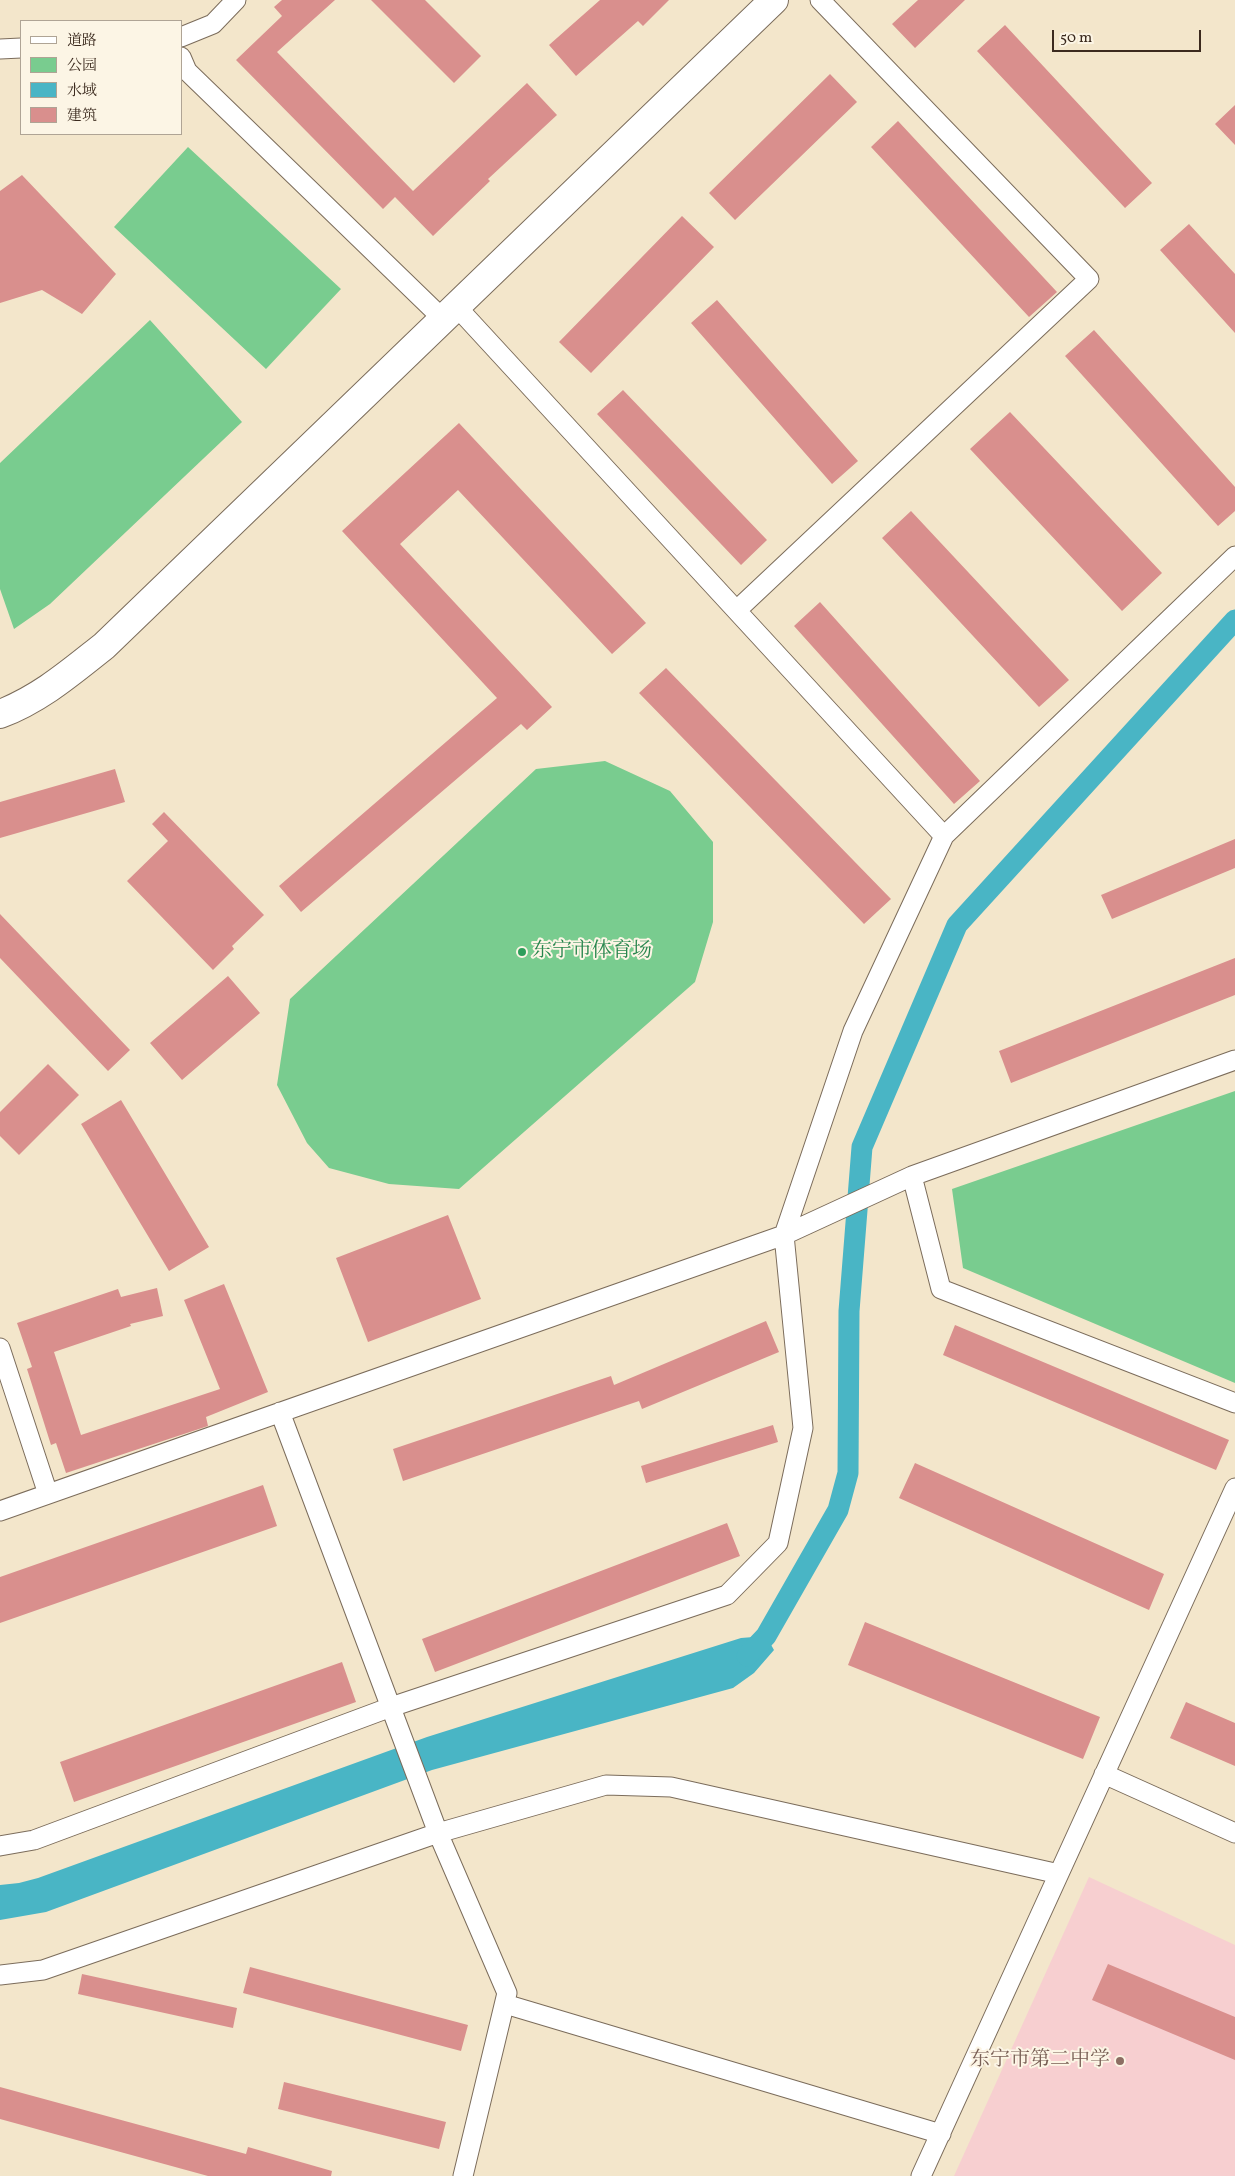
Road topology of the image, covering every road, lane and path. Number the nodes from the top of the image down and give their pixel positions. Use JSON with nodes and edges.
{"nodes":[{"id":1,"x":236,"y":0,"type":"edge"},
{"id":2,"x":774,"y":0,"type":"edge"},
{"id":3,"x":820,"y":0,"type":"edge"},
{"id":4,"x":182,"y":37,"type":"edge"},
{"id":5,"x":20,"y":48,"type":"edge"},
{"id":6,"x":0,"y":49,"type":"edge"},
{"id":7,"x":182,"y":60,"type":"edge"},
{"id":8,"x":450,"y":313,"type":"junction"},
{"id":9,"x":1235,"y":556,"type":"edge"},
{"id":10,"x":737,"y":610,"type":"junction"},
{"id":11,"x":0,"y":714,"type":"edge"},
{"id":12,"x":944,"y":836,"type":"junction"},
{"id":13,"x":1235,"y":1060,"type":"edge"},
{"id":14,"x":907,"y":1178,"type":"junction"},
{"id":15,"x":784,"y":1235,"type":"junction"},
{"id":16,"x":0,"y":1348,"type":"edge"},
{"id":17,"x":1235,"y":1403,"type":"edge"},
{"id":18,"x":280,"y":1412,"type":"junction"},
{"id":19,"x":1235,"y":1488,"type":"edge"},
{"id":20,"x":48,"y":1494,"type":"junction"},
{"id":21,"x":0,"y":1511,"type":"edge"},
{"id":22,"x":391,"y":1707,"type":"junction"},
{"id":23,"x":1104,"y":1774,"type":"junction"},
{"id":24,"x":438,"y":1833,"type":"junction"},
{"id":25,"x":1235,"y":1833,"type":"edge"},
{"id":26,"x":0,"y":1846,"type":"edge"},
{"id":27,"x":1059,"y":1874,"type":"junction"},
{"id":28,"x":0,"y":1975,"type":"edge"},
{"id":29,"x":505,"y":2004,"type":"junction"},
{"id":30,"x":941,"y":2134,"type":"junction"},
{"id":31,"x":463,"y":2176,"type":"edge"},
{"id":32,"x":921,"y":2176,"type":"edge"}],
"edges":[{"from":1,"to":4,"type":"street"},
{"from":2,"to":8,"type":"highway"},
{"from":3,"to":10,"type":"street"},
{"from":5,"to":6,"type":"street"},
{"from":7,"to":8,"type":"street"},
{"from":8,"to":10,"type":"street"},
{"from":8,"to":11,"type":"highway"},
{"from":9,"to":12,"type":"street"},
{"from":10,"to":12,"type":"street"},
{"from":12,"to":15,"type":"street"},
{"from":13,"to":14,"type":"street"},
{"from":14,"to":15,"type":"street"},
{"from":14,"to":17,"type":"street"},
{"from":15,"to":18,"type":"street"},
{"from":15,"to":22,"type":"street"},
{"from":16,"to":20,"type":"street"},
{"from":18,"to":20,"type":"street"},
{"from":18,"to":22,"type":"street"},
{"from":19,"to":23,"type":"street"},
{"from":20,"to":21,"type":"street"},
{"from":22,"to":24,"type":"street"},
{"from":22,"to":26,"type":"street"},
{"from":23,"to":25,"type":"street"},
{"from":23,"to":27,"type":"street"},
{"from":24,"to":27,"type":"street"},
{"from":24,"to":28,"type":"street"},
{"from":24,"to":29,"type":"street"},
{"from":27,"to":30,"type":"street"},
{"from":29,"to":30,"type":"street"},
{"from":29,"to":31,"type":"street"},
{"from":30,"to":32,"type":"street"}]}
